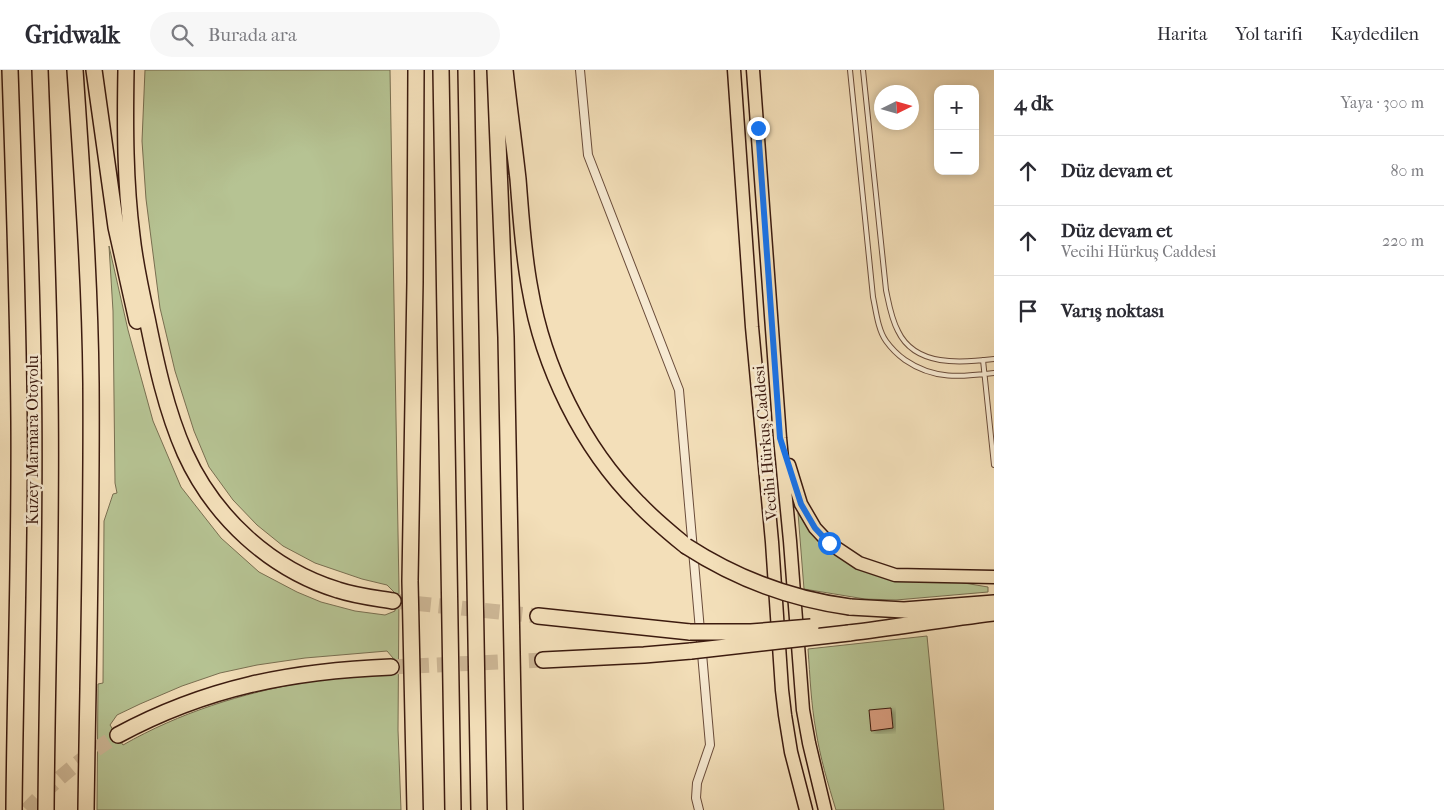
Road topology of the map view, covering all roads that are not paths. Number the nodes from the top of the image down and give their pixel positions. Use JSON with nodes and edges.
{"nodes":[{"id":1,"x":10,"y":70,"type":"edge"},
{"id":2,"x":40,"y":70,"type":"edge"},
{"id":3,"x":75,"y":70,"type":"edge"},
{"id":4,"x":94,"y":70,"type":"edge"},
{"id":5,"x":126,"y":70,"type":"edge"},
{"id":6,"x":406,"y":70,"type":"edge"},
{"id":7,"x":416,"y":70,"type":"edge"},
{"id":8,"x":441,"y":70,"type":"edge"},
{"id":9,"x":466,"y":70,"type":"edge"},
{"id":10,"x":495,"y":70,"type":"edge"},
{"id":11,"x":505,"y":70,"type":"edge"},
{"id":12,"x":580,"y":70,"type":"edge"},
{"id":13,"x":734,"y":70,"type":"edge"},
{"id":14,"x":753,"y":70,"type":"edge"},
{"id":15,"x":850,"y":70,"type":"edge"},
{"id":16,"x":864,"y":70,"type":"edge"},
{"id":17,"x":415,"y":131,"type":"junction"},
{"id":18,"x":994,"y":359,"type":"edge"},
{"id":19,"x":983,"y":360,"type":"junction"},
{"id":20,"x":994,"y":373,"type":"edge"},
{"id":21,"x":984,"y":374,"type":"junction"},
{"id":22,"x":780,"y":438,"type":"junction"},
{"id":23,"x":994,"y":465,"type":"edge"},
{"id":24,"x":192,"y":467,"type":"junction"},
{"id":25,"x":994,"y":577,"type":"edge"},
{"id":26,"x":393,"y":601,"type":"tunnel mouth"},
{"id":27,"x":994,"y":602,"type":"edge"},
{"id":28,"x":994,"y":613,"type":"edge"},
{"id":29,"x":538,"y":616,"type":"tunnel mouth"},
{"id":30,"x":848,"y":629,"type":"junction"},
{"id":31,"x":543,"y":660,"type":"tunnel mouth"},
{"id":32,"x":392,"y":667,"type":"tunnel mouth"},
{"id":33,"x":118,"y":735,"type":"tunnel mouth"},
{"id":34,"x":14,"y":810,"type":"edge"},
{"id":35,"x":46,"y":810,"type":"edge"},
{"id":36,"x":86,"y":810,"type":"edge"},
{"id":37,"x":415,"y":810,"type":"edge"},
{"id":38,"x":454,"y":810,"type":"edge"},
{"id":39,"x":479,"y":810,"type":"edge"},
{"id":40,"x":515,"y":810,"type":"edge"},
{"id":41,"x":699,"y":810,"type":"edge"},
{"id":42,"x":806,"y":810,"type":"edge"},
{"id":43,"x":825,"y":810,"type":"edge"}],
"edges":[{"from":1,"to":34,"type":"highway","name":"Kuzey Marmara Otoyolu"},
{"from":2,"to":35,"type":"highway","name":"Kuzey Marmara Otoyolu"},
{"from":3,"to":36,"type":"highway"},
{"from":4,"to":24,"type":"highway"},
{"from":5,"to":24,"type":"highway"},
{"from":6,"to":17,"type":"highway"},
{"from":7,"to":17,"type":"highway"},
{"from":8,"to":38,"type":"highway"},
{"from":9,"to":39,"type":"highway"},
{"from":10,"to":40,"type":"highway"},
{"from":11,"to":27,"type":"highway","bridge":true},
{"from":12,"to":41,"type":"street"},
{"from":13,"to":42,"type":"main road","name":"Vecihi Hürkuş Caddesi"},
{"from":14,"to":22,"type":"main road","name":"Vecihi Hürkuş Caddesi"},
{"from":15,"to":21,"type":"lane"},
{"from":16,"to":19,"type":"lane"},
{"from":17,"to":37,"type":"highway"},
{"from":18,"to":19,"type":"lane"},
{"from":19,"to":21,"type":"lane"},
{"from":20,"to":21,"type":"lane"},
{"from":21,"to":23,"type":"lane"},
{"from":22,"to":25,"type":"main road"},
{"from":22,"to":43,"type":"main road","name":"Vecihi Hürkuş Caddesi"},
{"from":24,"to":26,"type":"highway"},
{"from":28,"to":30,"type":"highway"},
{"from":29,"to":30,"type":"highway","bridge":true},
{"from":30,"to":31,"type":"highway","bridge":true},
{"from":32,"to":33,"type":"highway"}]}
